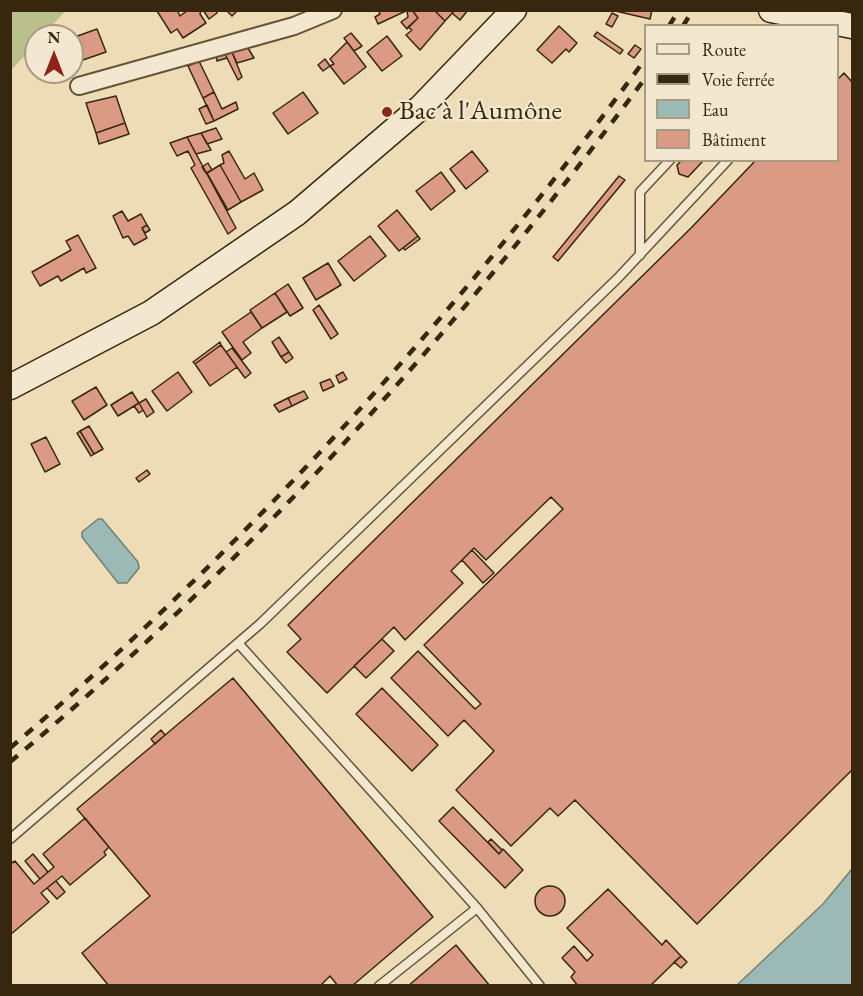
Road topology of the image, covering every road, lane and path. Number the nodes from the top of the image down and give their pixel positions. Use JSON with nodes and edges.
{"nodes":[{"id":1,"x":333,"y":10,"type":"edge"},
{"id":2,"x":514,"y":10,"type":"edge"},
{"id":3,"x":771,"y":10,"type":"edge"},
{"id":4,"x":799,"y":17,"type":"edge"},
{"id":5,"x":852,"y":26,"type":"edge"},
{"id":6,"x":79,"y":86,"type":"dead end"},
{"id":7,"x":668,"y":162,"type":"edge"},
{"id":8,"x":726,"y":162,"type":"edge"},
{"id":9,"x":640,"y":255,"type":"junction"},
{"id":10,"x":10,"y":387,"type":"edge"},
{"id":11,"x":238,"y":643,"type":"junction"},
{"id":12,"x":10,"y":839,"type":"edge"},
{"id":13,"x":477,"y":908,"type":"junction"},
{"id":14,"x":379,"y":986,"type":"edge"},
{"id":15,"x":540,"y":986,"type":"edge"}],
"edges":[{"from":1,"to":6,"type":"street"},
{"from":2,"to":10,"type":"main road"},
{"from":3,"to":4,"type":"main road"},
{"from":4,"to":5,"type":"main road"},
{"from":7,"to":9,"type":"lane"},
{"from":8,"to":9,"type":"lane"},
{"from":9,"to":11,"type":"lane"},
{"from":11,"to":12,"type":"lane"},
{"from":11,"to":13,"type":"lane"},
{"from":13,"to":14,"type":"lane"},
{"from":13,"to":15,"type":"lane"}]}
